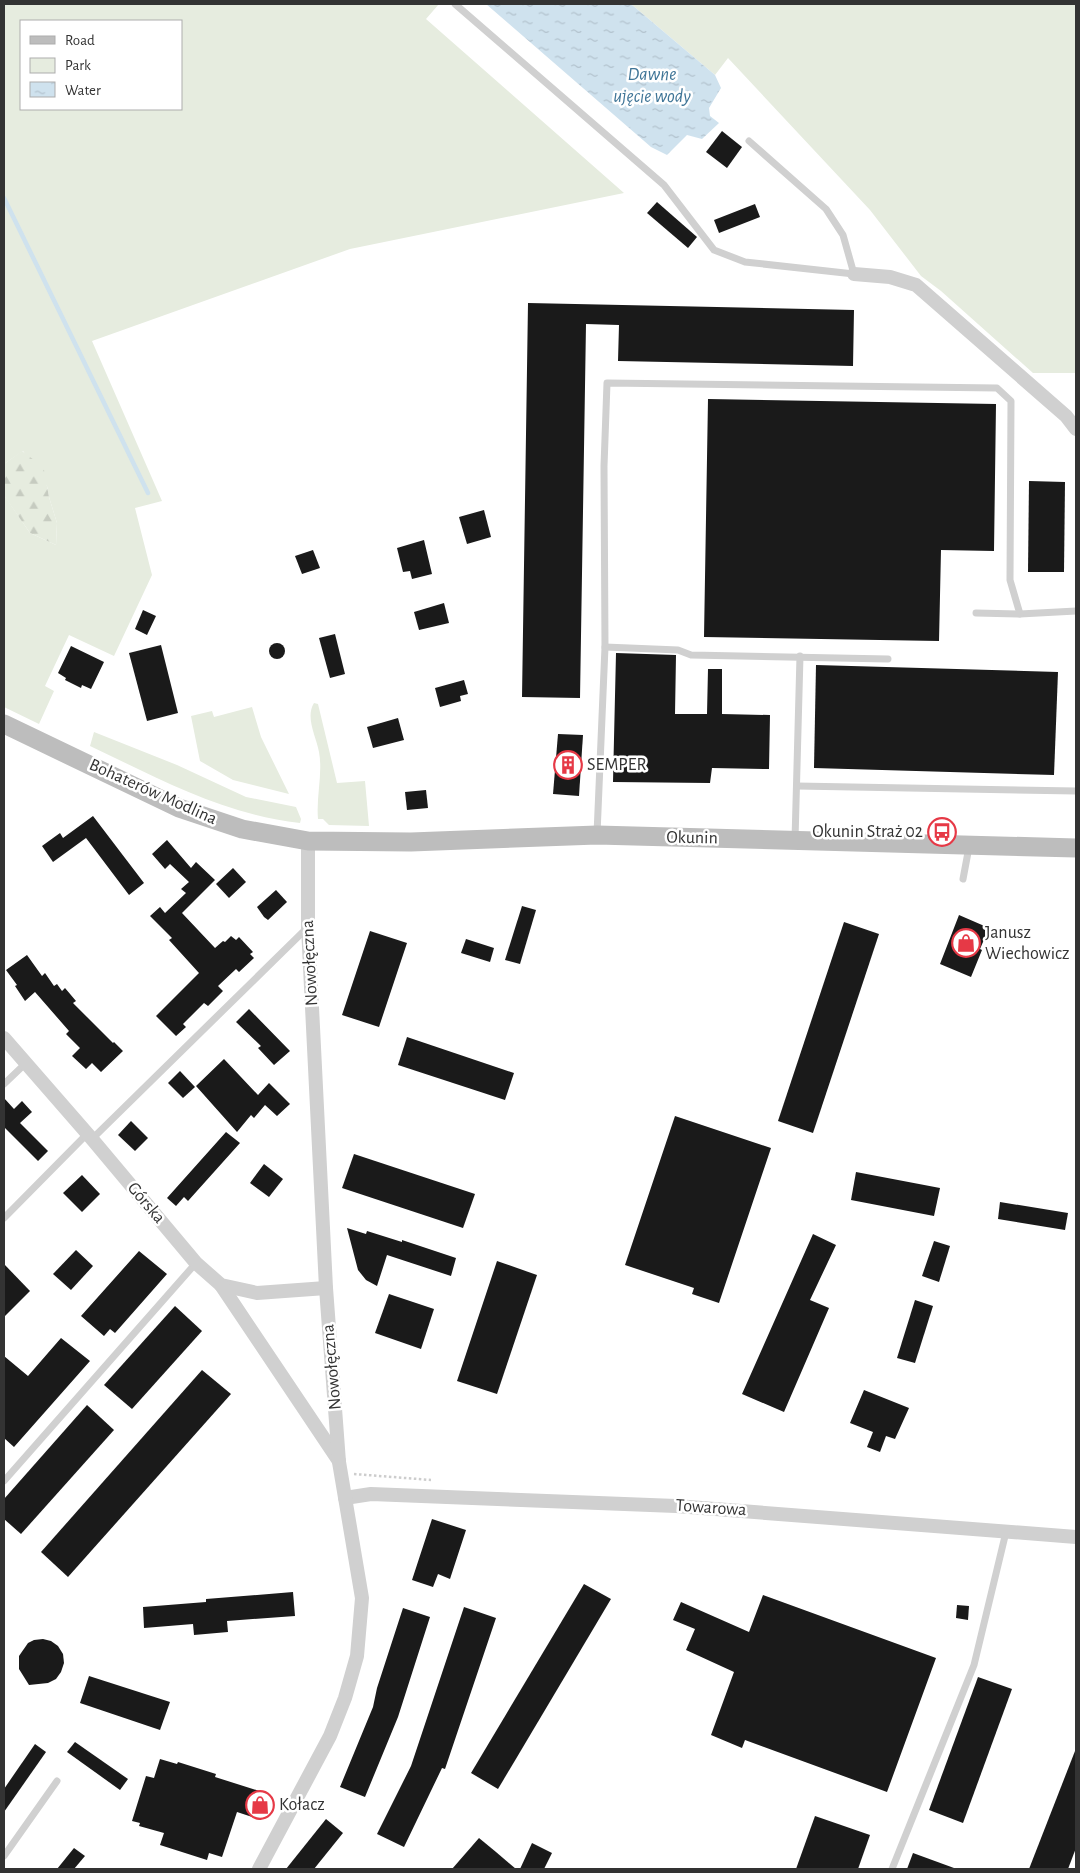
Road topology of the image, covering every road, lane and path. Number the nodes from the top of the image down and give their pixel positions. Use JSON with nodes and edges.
{"nodes":[{"id":1,"x":455,"y":4,"type":"edge"},
{"id":2,"x":749,"y":140,"type":"dead end"},
{"id":3,"x":854,"y":274,"type":"junction"},
{"id":4,"x":1076,"y":429,"type":"edge"},
{"id":5,"x":1076,"y":611,"type":"edge"},
{"id":6,"x":976,"y":613,"type":"dead end"},
{"id":7,"x":1020,"y":614,"type":"junction"},
{"id":8,"x":605,"y":647,"type":"junction"},
{"id":9,"x":800,"y":656,"type":"junction"},
{"id":10,"x":888,"y":659,"type":"dead end"},
{"id":11,"x":4,"y":724,"type":"edge"},
{"id":12,"x":798,"y":786,"type":"junction"},
{"id":13,"x":1076,"y":791,"type":"edge"},
{"id":14,"x":597,"y":835,"type":"junction"},
{"id":15,"x":795,"y":840,"type":"junction"},
{"id":16,"x":308,"y":841,"type":"junction"},
{"id":17,"x":970,"y":844,"type":"junction"},
{"id":18,"x":1076,"y":848,"type":"edge"},
{"id":19,"x":963,"y":879,"type":"dead end"},
{"id":20,"x":308,"y":927,"type":"junction"},
{"id":21,"x":4,"y":1038,"type":"edge"},
{"id":22,"x":26,"y":1063,"type":"junction"},
{"id":23,"x":4,"y":1084,"type":"edge"},
{"id":24,"x":90,"y":1136,"type":"junction"},
{"id":25,"x":4,"y":1218,"type":"edge"},
{"id":26,"x":196,"y":1263,"type":"junction"},
{"id":27,"x":221,"y":1285,"type":"junction"},
{"id":28,"x":326,"y":1288,"type":"junction"},
{"id":29,"x":340,"y":1462,"type":"junction"},
{"id":30,"x":4,"y":1481,"type":"edge"},
{"id":31,"x":345,"y":1498,"type":"junction"},
{"id":32,"x":1006,"y":1532,"type":"junction"},
{"id":33,"x":1076,"y":1537,"type":"edge"},
{"id":34,"x":57,"y":1781,"type":"dead end"},
{"id":35,"x":4,"y":1856,"type":"edge"},
{"id":36,"x":260,"y":1869,"type":"edge"},
{"id":37,"x":892,"y":1869,"type":"edge"}],
"edges":[{"from":1,"to":3,"type":"lane"},
{"from":2,"to":3,"type":"lane"},
{"from":3,"to":4,"type":"street"},
{"from":5,"to":7,"type":"lane"},
{"from":6,"to":7,"type":"lane"},
{"from":7,"to":8,"type":"lane"},
{"from":8,"to":9,"type":"lane"},
{"from":8,"to":14,"type":"lane"},
{"from":9,"to":10,"type":"lane"},
{"from":9,"to":12,"type":"lane"},
{"from":11,"to":16,"type":"main road","name":"Bohaterów Modlina"},
{"from":12,"to":13,"type":"lane"},
{"from":12,"to":15,"type":"lane"},
{"from":14,"to":15,"type":"main road","name":"Okunin"},
{"from":14,"to":16,"type":"main road","name":"Okunin"},
{"from":15,"to":17,"type":"main road","name":"Okunin"},
{"from":16,"to":20,"type":"street","name":"Nowołęczna"},
{"from":17,"to":18,"type":"main road","name":"Okunin"},
{"from":17,"to":19,"type":"lane"},
{"from":20,"to":24,"type":"lane"},
{"from":20,"to":28,"type":"street","name":"Nowołęczna"},
{"from":21,"to":22,"type":"street","name":"Górska"},
{"from":22,"to":23,"type":"lane"},
{"from":22,"to":24,"type":"street","name":"Górska"},
{"from":24,"to":25,"type":"lane"},
{"from":24,"to":26,"type":"street","name":"Górska"},
{"from":26,"to":27,"type":"street","name":"Górska"},
{"from":26,"to":30,"type":"lane"},
{"from":27,"to":28,"type":"street"},
{"from":27,"to":29,"type":"street","name":"Górska"},
{"from":28,"to":29,"type":"street","name":"Nowołęczna"},
{"from":29,"to":31,"type":"street","name":"Nowołęczna"},
{"from":31,"to":32,"type":"street","name":"Towarowa"},
{"from":31,"to":36,"type":"street","name":"Nowołęczna"},
{"from":32,"to":33,"type":"street","name":"Towarowa"},
{"from":32,"to":37,"type":"lane"},
{"from":34,"to":35,"type":"lane"}]}
